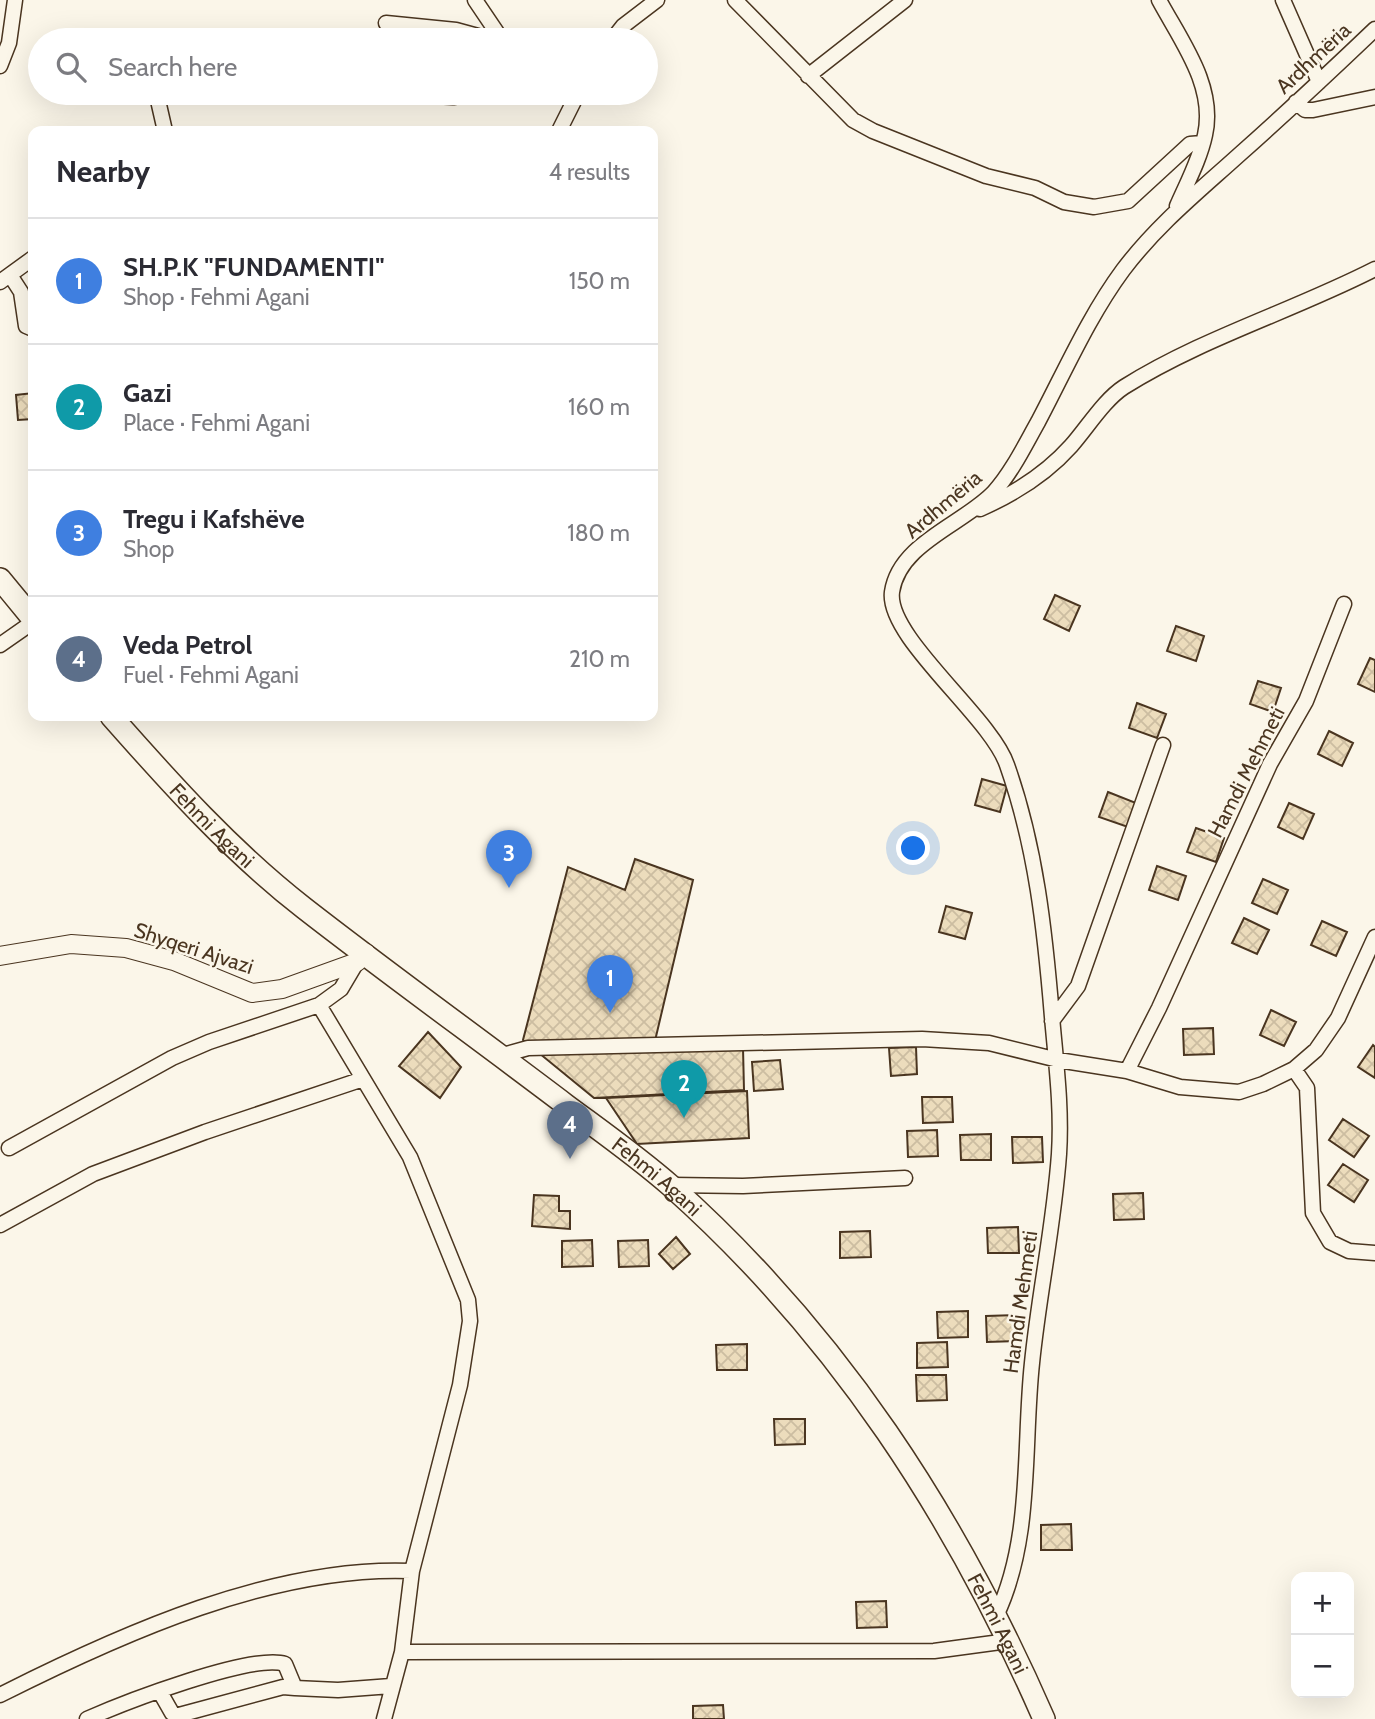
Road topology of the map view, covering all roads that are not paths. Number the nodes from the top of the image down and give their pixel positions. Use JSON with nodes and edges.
{"nodes":[{"id":1,"x":15,"y":0,"type":"edge"},
{"id":2,"x":475,"y":0,"type":"edge"},
{"id":3,"x":657,"y":0,"type":"edge"},
{"id":4,"x":735,"y":0,"type":"edge"},
{"id":5,"x":905,"y":0,"type":"edge"},
{"id":6,"x":1159,"y":0,"type":"edge"},
{"id":7,"x":1283,"y":0,"type":"edge"},
{"id":8,"x":386,"y":23,"type":"dead end"},
{"id":9,"x":416,"y":28,"type":"edge"},
{"id":10,"x":494,"y":28,"type":"edge"},
{"id":11,"x":621,"y":28,"type":"edge"},
{"id":12,"x":1375,"y":29,"type":"edge"},
{"id":13,"x":0,"y":66,"type":"edge"},
{"id":14,"x":808,"y":76,"type":"junction"},
{"id":15,"x":1319,"y":82,"type":"junction"},
{"id":16,"x":1375,"y":97,"type":"edge"},
{"id":17,"x":1296,"y":102,"type":"junction"},
{"id":18,"x":159,"y":105,"type":"edge"},
{"id":19,"x":572,"y":105,"type":"edge"},
{"id":20,"x":164,"y":126,"type":"edge"},
{"id":21,"x":562,"y":126,"type":"edge"},
{"id":22,"x":1202,"y":143,"type":"junction"},
{"id":23,"x":1175,"y":210,"type":"junction"},
{"id":24,"x":28,"y":262,"type":"edge"},
{"id":25,"x":1375,"y":270,"type":"edge"},
{"id":26,"x":5,"y":279,"type":"edge"},
{"id":27,"x":28,"y":327,"type":"edge"},
{"id":28,"x":957,"y":520,"type":"junction"},
{"id":29,"x":0,"y":579,"type":"edge"},
{"id":30,"x":1344,"y":604,"type":"dead end"},
{"id":31,"x":28,"y":614,"type":"edge"},
{"id":32,"x":28,"y":624,"type":"edge"},
{"id":33,"x":0,"y":645,"type":"edge"},
{"id":34,"x":115,"y":721,"type":"edge"},
{"id":35,"x":1163,"y":745,"type":"dead end"},
{"id":36,"x":1375,"y":937,"type":"edge"},
{"id":37,"x":0,"y":956,"type":"edge"},
{"id":38,"x":361,"y":957,"type":"junction"},
{"id":39,"x":319,"y":1005,"type":"junction"},
{"id":40,"x":1052,"y":1021,"type":"junction"},
{"id":41,"x":503,"y":1055,"type":"junction"},
{"id":42,"x":1058,"y":1060,"type":"junction"},
{"id":43,"x":1294,"y":1069,"type":"junction"},
{"id":44,"x":1127,"y":1071,"type":"junction"},
{"id":45,"x":363,"y":1079,"type":"junction"},
{"id":46,"x":9,"y":1148,"type":"dead end"},
{"id":47,"x":905,"y":1178,"type":"dead end"},
{"id":48,"x":671,"y":1185,"type":"junction"},
{"id":49,"x":0,"y":1224,"type":"edge"},
{"id":50,"x":1375,"y":1253,"type":"edge"},
{"id":51,"x":412,"y":1571,"type":"junction"},
{"id":52,"x":996,"y":1616,"type":"junction"},
{"id":53,"x":1008,"y":1641,"type":"junction"},
{"id":54,"x":402,"y":1652,"type":"junction"},
{"id":55,"x":391,"y":1686,"type":"junction"},
{"id":56,"x":295,"y":1688,"type":"junction"},
{"id":57,"x":160,"y":1692,"type":"junction"},
{"id":58,"x":0,"y":1695,"type":"edge"},
{"id":59,"x":87,"y":1719,"type":"edge"},
{"id":60,"x":384,"y":1719,"type":"edge"},
{"id":61,"x":1044,"y":1719,"type":"edge"}],
"edges":[{"from":1,"to":13,"type":"street"},
{"from":2,"to":10,"type":"street"},
{"from":3,"to":11,"type":"street"},
{"from":4,"to":14,"type":"street"},
{"from":5,"to":14,"type":"street"},
{"from":6,"to":22,"type":"street"},
{"from":7,"to":15,"type":"street"},
{"from":8,"to":9,"type":"street"},
{"from":12,"to":15,"type":"street","name":"Ardhmëria"},
{"from":14,"to":22,"type":"street"},
{"from":15,"to":17,"type":"street","name":"Ardhmëria"},
{"from":16,"to":17,"type":"street"},
{"from":17,"to":23,"type":"street","name":"Ardhmëria"},
{"from":18,"to":20,"type":"street"},
{"from":19,"to":21,"type":"street"},
{"from":22,"to":23,"type":"street"},
{"from":23,"to":28,"type":"street","name":"Ardhmëria"},
{"from":24,"to":26,"type":"street"},
{"from":25,"to":28,"type":"street"},
{"from":26,"to":27,"type":"street"},
{"from":28,"to":40,"type":"street","name":"Ardhmëria"},
{"from":29,"to":31,"type":"main road"},
{"from":30,"to":44,"type":"street","name":"Hamdi Mehmeti"},
{"from":32,"to":33,"type":"street"},
{"from":34,"to":38,"type":"main road","name":"Fehmi Agani"},
{"from":35,"to":40,"type":"street"},
{"from":36,"to":43,"type":"street"},
{"from":37,"to":38,"type":"street","name":"Shyqeri Ajvazi"},
{"from":38,"to":39,"type":"street"},
{"from":38,"to":41,"type":"main road","name":"Fehmi Agani"},
{"from":39,"to":45,"type":"street"},
{"from":39,"to":46,"type":"street"},
{"from":40,"to":42,"type":"street","name":"Ardhmëria"},
{"from":41,"to":42,"type":"street"},
{"from":41,"to":48,"type":"main road","name":"Fehmi Agani"},
{"from":42,"to":44,"type":"street"},
{"from":42,"to":52,"type":"street","name":"Hamdi Mehmeti"},
{"from":43,"to":44,"type":"street"},
{"from":43,"to":50,"type":"street"},
{"from":45,"to":49,"type":"street"},
{"from":45,"to":51,"type":"street"},
{"from":47,"to":48,"type":"street"},
{"from":48,"to":52,"type":"main road","name":"Fehmi Agani"},
{"from":51,"to":54,"type":"street"},
{"from":51,"to":58,"type":"street"},
{"from":52,"to":53,"type":"main road","name":"Fehmi Agani"},
{"from":53,"to":54,"type":"street"},
{"from":53,"to":61,"type":"main road","name":"Fehmi Agani"},
{"from":54,"to":55,"type":"street"},
{"from":55,"to":56,"type":"street"},
{"from":55,"to":60,"type":"street"},
{"from":56,"to":57,"type":"street"},
{"from":56,"to":57,"type":"street"},
{"from":57,"to":59,"type":"street"}]}
